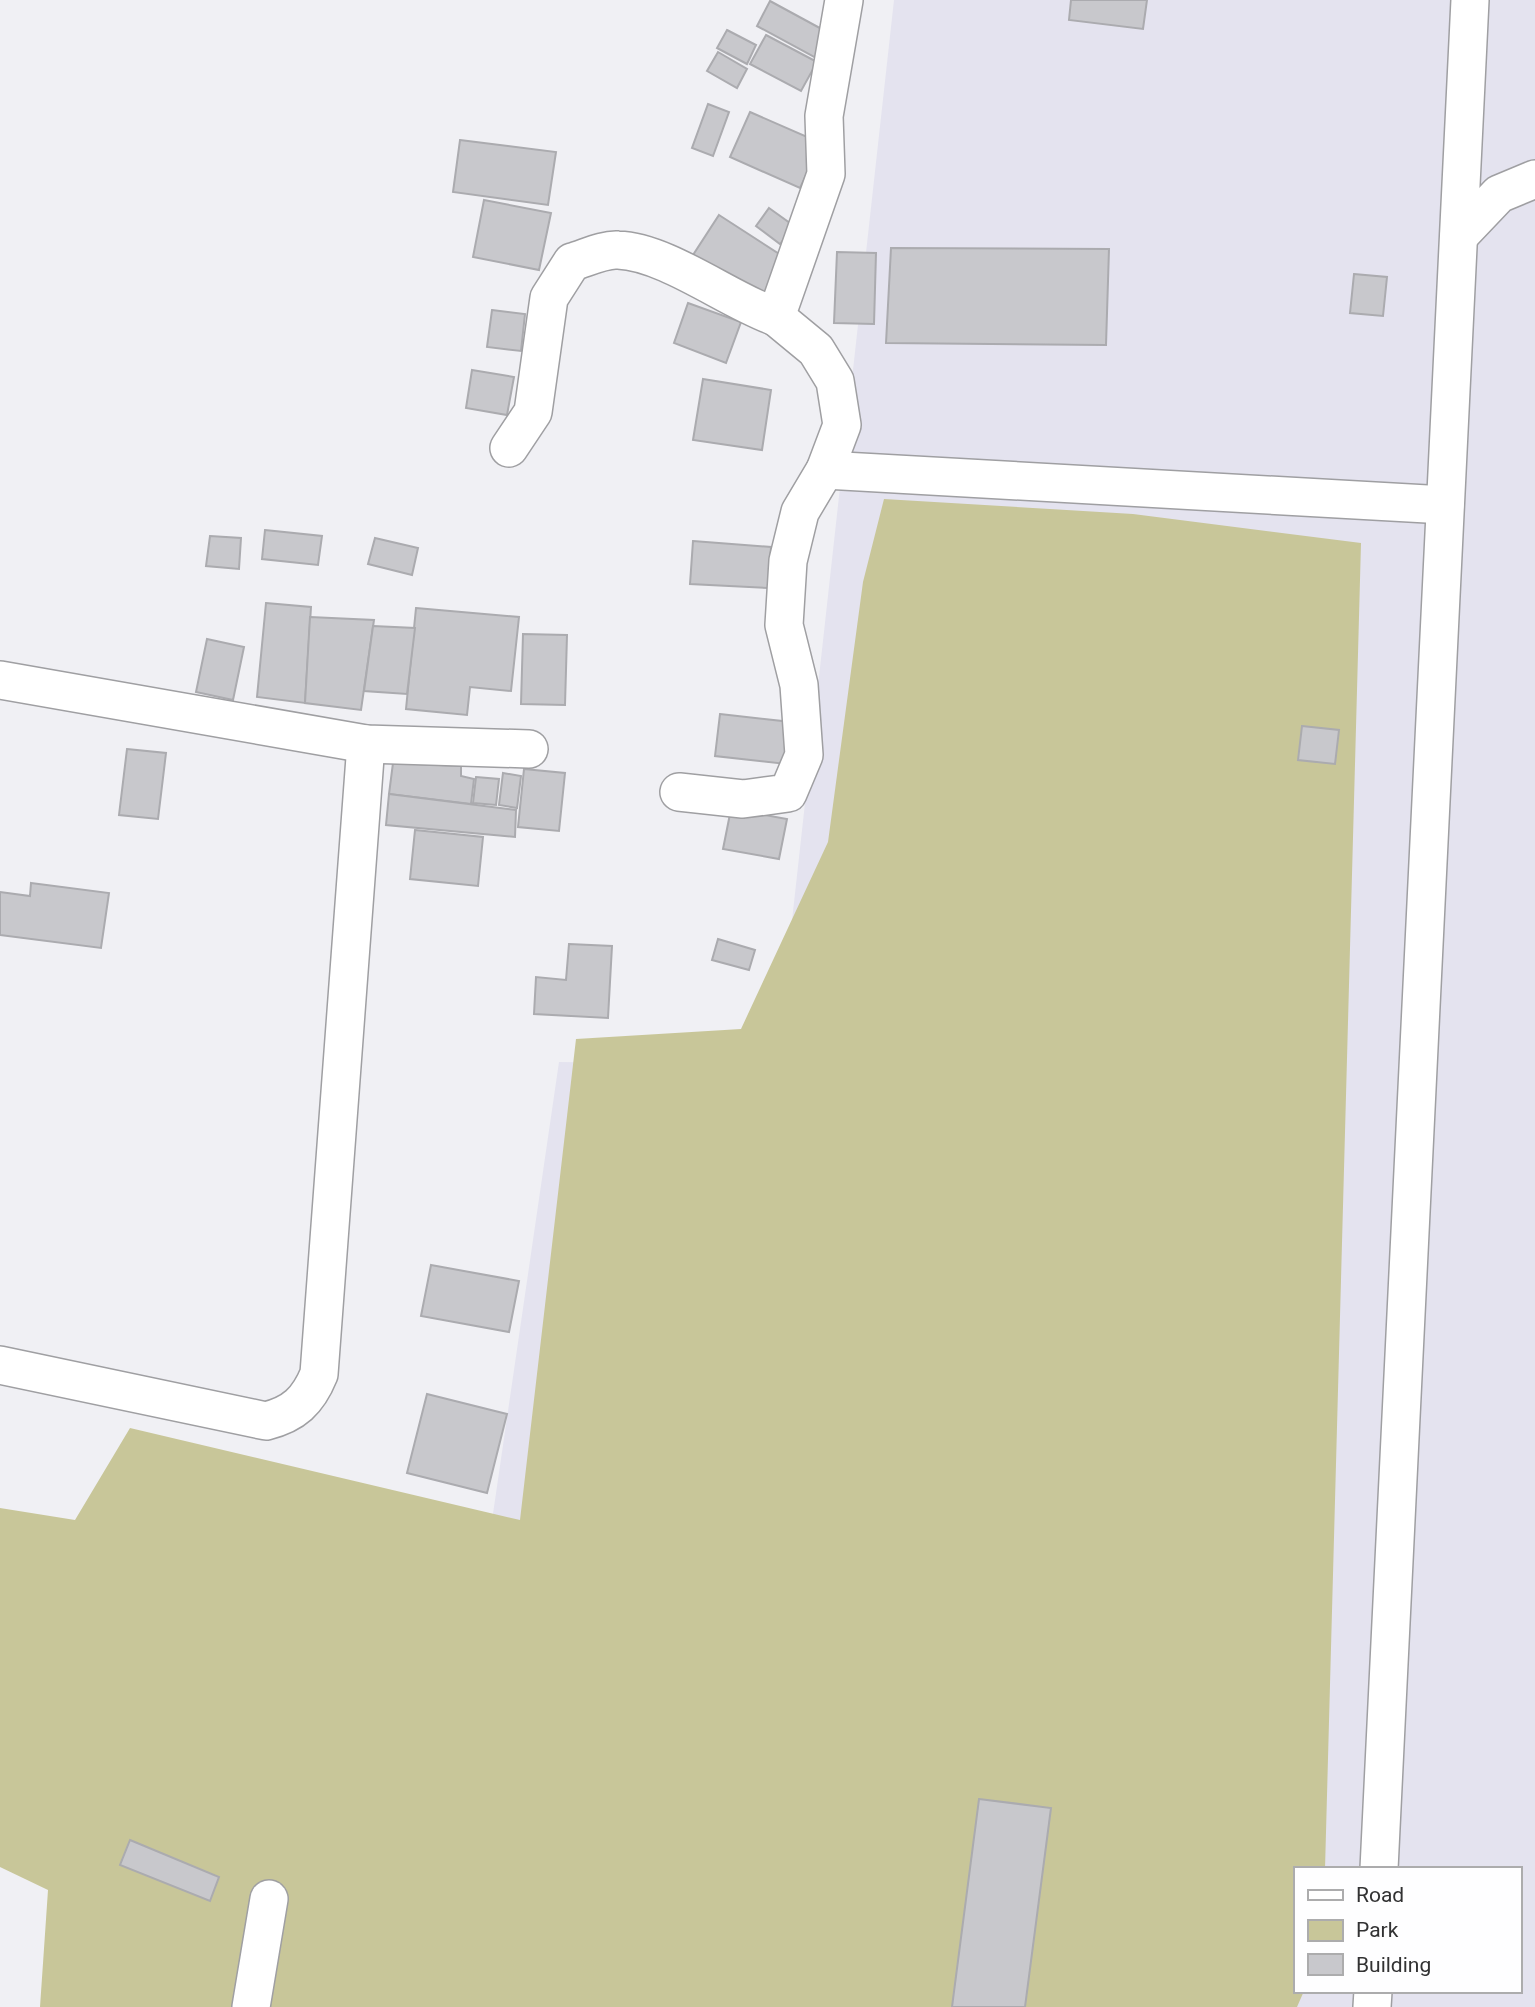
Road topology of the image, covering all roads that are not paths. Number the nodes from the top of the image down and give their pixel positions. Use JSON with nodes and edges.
{"nodes":[{"id":1,"x":844,"y":0,"type":"edge"},
{"id":2,"x":1470,"y":0,"type":"edge"},
{"id":3,"x":1535,"y":179,"type":"edge"},
{"id":4,"x":1459,"y":236,"type":"junction"},
{"id":5,"x":776,"y":317,"type":"junction"},
{"id":6,"x":509,"y":448,"type":"dead end"},
{"id":7,"x":825,"y":470,"type":"junction"},
{"id":8,"x":1445,"y":505,"type":"junction"},
{"id":9,"x":0,"y":680,"type":"edge"},
{"id":10,"x":366,"y":744,"type":"junction"},
{"id":11,"x":529,"y":749,"type":"dead end"},
{"id":12,"x":679,"y":792,"type":"dead end"},
{"id":13,"x":0,"y":1365,"type":"edge"},
{"id":14,"x":1379,"y":1867,"type":"edge"},
{"id":15,"x":269,"y":1899,"type":"dead end"},
{"id":16,"x":251,"y":2007,"type":"edge"}],
"edges":[{"from":1,"to":5,"type":"street"},
{"from":2,"to":4,"type":"street"},
{"from":3,"to":4,"type":"street"},
{"from":4,"to":8,"type":"street"},
{"from":5,"to":6,"type":"street"},
{"from":5,"to":7,"type":"street"},
{"from":7,"to":8,"type":"street"},
{"from":7,"to":12,"type":"street"},
{"from":8,"to":14,"type":"street"},
{"from":9,"to":10,"type":"street"},
{"from":10,"to":11,"type":"street"},
{"from":10,"to":13,"type":"street"},
{"from":15,"to":16,"type":"street"}]}
